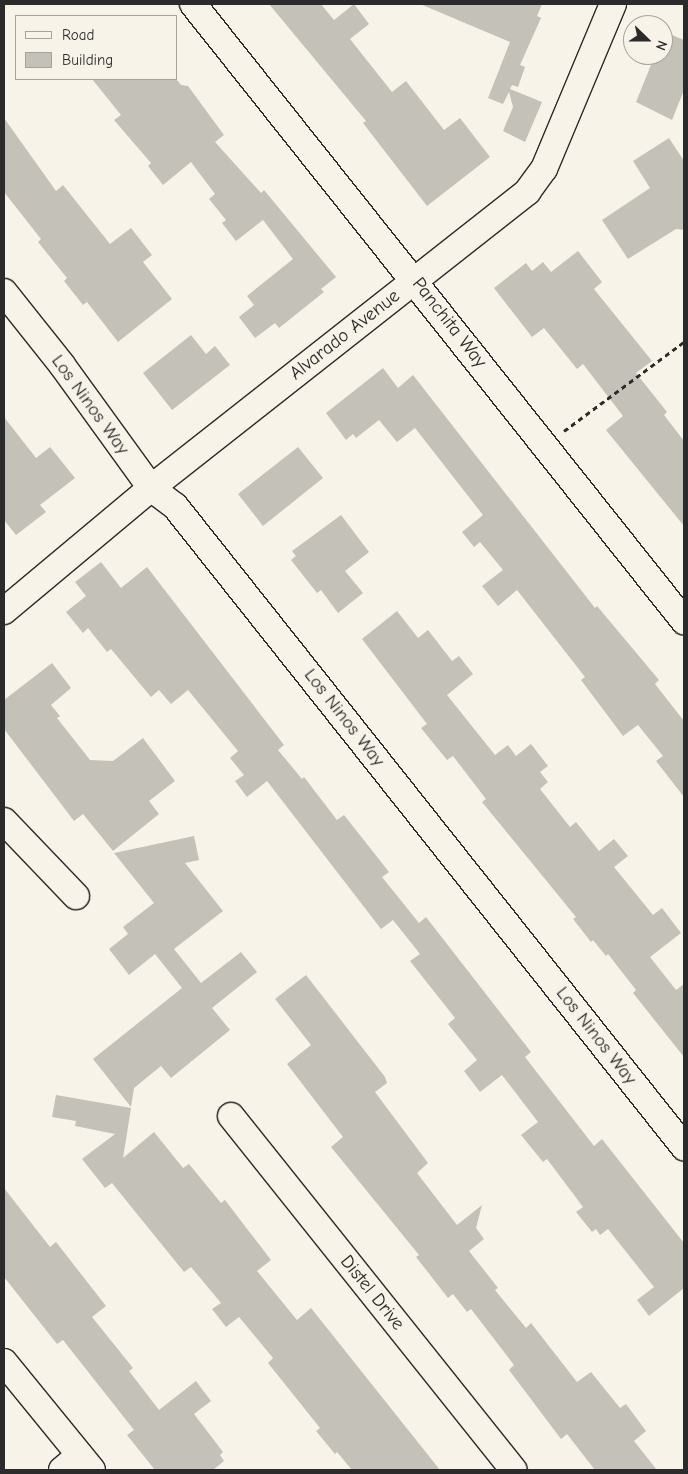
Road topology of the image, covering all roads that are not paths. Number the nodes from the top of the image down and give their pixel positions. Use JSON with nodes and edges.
{"nodes":[{"id":1,"x":193,"y":4,"type":"edge"},
{"id":2,"x":613,"y":4,"type":"edge"},
{"id":3,"x":416,"y":280,"type":"junction"},
{"id":4,"x":4,"y":292,"type":"edge"},
{"id":5,"x":151,"y":488,"type":"junction"},
{"id":6,"x":4,"y":610,"type":"edge"},
{"id":7,"x":684,"y":621,"type":"edge"},
{"id":8,"x":4,"y":821,"type":"edge"},
{"id":9,"x":76,"y":896,"type":"dead end"},
{"id":10,"x":231,"y":1116,"type":"dead end"},
{"id":11,"x":684,"y":1147,"type":"edge"},
{"id":12,"x":4,"y":1362,"type":"edge"},
{"id":13,"x":78,"y":1465,"type":"edge"},
{"id":14,"x":514,"y":1470,"type":"edge"}],
"edges":[{"from":1,"to":3,"type":"street","name":"Panchita Way"},
{"from":2,"to":3,"type":"street","name":"Alvarado Avenue"},
{"from":3,"to":5,"type":"street","name":"Alvarado Avenue"},
{"from":3,"to":7,"type":"street","name":"Panchita Way"},
{"from":4,"to":5,"type":"street","name":"Los Ninos Way"},
{"from":5,"to":6,"type":"street","name":"Alvarado Avenue"},
{"from":5,"to":11,"type":"street","name":"Los Ninos Way"},
{"from":8,"to":9,"type":"street"},
{"from":10,"to":14,"type":"street","name":"Distel Drive"},
{"from":12,"to":13,"type":"street"}]}
